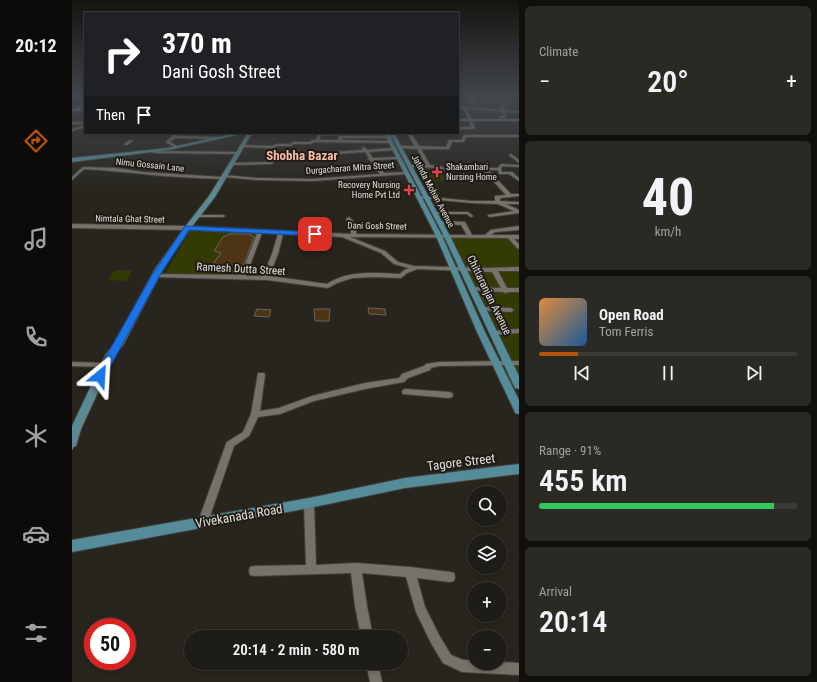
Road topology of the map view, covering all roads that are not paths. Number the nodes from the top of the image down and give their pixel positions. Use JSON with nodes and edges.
{"nodes":[{"id":1,"x":460,"y":128,"type":"edge"},
{"id":2,"x":472,"y":128,"type":"edge"},
{"id":3,"x":177,"y":134,"type":"edge"},
{"id":4,"x":239,"y":134,"type":"edge"},
{"id":5,"x":249,"y":134,"type":"edge"},
{"id":6,"x":320,"y":134,"type":"edge"},
{"id":7,"x":320,"y":134,"type":"edge"},
{"id":8,"x":336,"y":134,"type":"edge"},
{"id":9,"x":409,"y":134,"type":"edge"},
{"id":10,"x":393,"y":135,"type":"edge"},
{"id":11,"x":467,"y":136,"type":"junction"},
{"id":12,"x":519,"y":136,"type":"edge"},
{"id":13,"x":174,"y":137,"type":"junction"},
{"id":14,"x":218,"y":138,"type":"junction"},
{"id":15,"x":363,"y":138,"type":"edge"},
{"id":16,"x":388,"y":138,"type":"edge"},
{"id":17,"x":130,"y":141,"type":"dead end"},
{"id":18,"x":317,"y":141,"type":"junction"},
{"id":19,"x":126,"y":144,"type":"dead end"},
{"id":20,"x":173,"y":147,"type":"junction"},
{"id":21,"x":400,"y":147,"type":"junction"},
{"id":22,"x":417,"y":147,"type":"junction"},
{"id":23,"x":393,"y":149,"type":"junction"},
{"id":24,"x":154,"y":150,"type":"junction"},
{"id":25,"x":240,"y":150,"type":"junction"},
{"id":26,"x":365,"y":150,"type":"junction"},
{"id":27,"x":519,"y":156,"type":"edge"},
{"id":28,"x":397,"y":158,"type":"junction"},
{"id":29,"x":370,"y":159,"type":"junction"},
{"id":30,"x":72,"y":160,"type":"edge"},
{"id":31,"x":519,"y":162,"type":"edge"},
{"id":32,"x":231,"y":164,"type":"junction"},
{"id":33,"x":410,"y":166,"type":"junction"},
{"id":34,"x":428,"y":166,"type":"junction"},
{"id":35,"x":519,"y":166,"type":"edge"},
{"id":36,"x":500,"y":167,"type":"junction"},
{"id":37,"x":484,"y":169,"type":"junction"},
{"id":38,"x":406,"y":173,"type":"junction"},
{"id":39,"x":382,"y":174,"type":"junction"},
{"id":40,"x":223,"y":177,"type":"junction"},
{"id":41,"x":72,"y":180,"type":"edge"},
{"id":42,"x":519,"y":180,"type":"edge"},
{"id":43,"x":72,"y":185,"type":"edge"},
{"id":44,"x":519,"y":195,"type":"edge"},
{"id":45,"x":510,"y":196,"type":"junction"},
{"id":46,"x":418,"y":197,"type":"junction"},
{"id":47,"x":426,"y":197,"type":"junction"},
{"id":48,"x":498,"y":202,"type":"junction"},
{"id":49,"x":519,"y":203,"type":"edge"},
{"id":50,"x":519,"y":212,"type":"edge"},
{"id":51,"x":435,"y":213,"type":"junction"},
{"id":52,"x":197,"y":216,"type":"junction"},
{"id":53,"x":223,"y":216,"type":"dead end"},
{"id":54,"x":471,"y":216,"type":"dead end"},
{"id":55,"x":490,"y":216,"type":"dead end"},
{"id":56,"x":349,"y":219,"type":"dead end"},
{"id":57,"x":440,"y":223,"type":"junction"},
{"id":58,"x":72,"y":226,"type":"edge"},
{"id":59,"x":187,"y":228,"type":"junction"},
{"id":60,"x":519,"y":228,"type":"edge"},
{"id":61,"x":260,"y":231,"type":"junction"},
{"id":62,"x":281,"y":232,"type":"junction"},
{"id":63,"x":342,"y":234,"type":"junction"},
{"id":64,"x":354,"y":235,"type":"junction"},
{"id":65,"x":439,"y":236,"type":"junction"},
{"id":66,"x":447,"y":236,"type":"junction"},
{"id":67,"x":470,"y":236,"type":"junction"},
{"id":68,"x":486,"y":237,"type":"junction"},
{"id":69,"x":510,"y":237,"type":"junction"},
{"id":70,"x":519,"y":237,"type":"edge"},
{"id":71,"x":519,"y":247,"type":"edge"},
{"id":72,"x":416,"y":267,"type":"junction"},
{"id":73,"x":453,"y":269,"type":"junction"},
{"id":74,"x":463,"y":269,"type":"junction"},
{"id":75,"x":519,"y":269,"type":"edge"},
{"id":76,"x":494,"y":270,"type":"junction"},
{"id":77,"x":156,"y":275,"type":"junction"},
{"id":78,"x":243,"y":277,"type":"junction"},
{"id":79,"x":265,"y":278,"type":"junction"},
{"id":80,"x":472,"y":289,"type":"junction"},
{"id":81,"x":519,"y":290,"type":"edge"},
{"id":82,"x":506,"y":291,"type":"junction"},
{"id":83,"x":482,"y":309,"type":"junction"},
{"id":84,"x":511,"y":310,"type":"dead end"},
{"id":85,"x":519,"y":331,"type":"edge"},
{"id":86,"x":493,"y":333,"type":"junction"},
{"id":87,"x":496,"y":363,"type":"junction"},
{"id":88,"x":508,"y":363,"type":"junction"},
{"id":89,"x":519,"y":363,"type":"edge"},
{"id":90,"x":72,"y":364,"type":"edge"},
{"id":91,"x":106,"y":365,"type":"junction"},
{"id":92,"x":261,"y":375,"type":"dead end"},
{"id":93,"x":519,"y":386,"type":"edge"},
{"id":94,"x":406,"y":392,"type":"dead end"},
{"id":95,"x":449,"y":395,"type":"dead end"},
{"id":96,"x":519,"y":410,"type":"edge"},
{"id":97,"x":255,"y":414,"type":"junction"},
{"id":98,"x":72,"y":443,"type":"edge"},
{"id":99,"x":519,"y":469,"type":"edge"},
{"id":100,"x":405,"y":483,"type":"joint"},
{"id":101,"x":309,"y":503,"type":"junction"},
{"id":102,"x":203,"y":522,"type":"junction"},
{"id":103,"x":72,"y":546,"type":"edge"},
{"id":104,"x":356,"y":568,"type":"junction"},
{"id":105,"x":311,"y":570,"type":"junction"},
{"id":106,"x":254,"y":571,"type":"dead end"},
{"id":107,"x":410,"y":572,"type":"junction"},
{"id":108,"x":450,"y":576,"type":"dead end"},
{"id":109,"x":366,"y":630,"type":"edge"},
{"id":110,"x":519,"y":669,"type":"edge"},
{"id":111,"x":373,"y":670,"type":"edge"},
{"id":112,"x":376,"y":682,"type":"edge"}],
"edges":[{"from":1,"to":2,"type":"street"},
{"from":1,"to":11,"type":"street"},
{"from":3,"to":13,"type":"street"},
{"from":4,"to":14,"type":"main road"},
{"from":5,"to":25,"type":"main road"},
{"from":6,"to":8,"type":"street"},
{"from":7,"to":18,"type":"street"},
{"from":9,"to":22,"type":"street"},
{"from":10,"to":16,"type":"street"},
{"from":10,"to":21,"type":"main road","name":"Jatinda Mohan Avenue"},
{"from":11,"to":12,"type":"street"},
{"from":11,"to":22,"type":"street"},
{"from":13,"to":14,"type":"street"},
{"from":13,"to":20,"type":"street"},
{"from":14,"to":20,"type":"main road"},
{"from":15,"to":16,"type":"street"},
{"from":15,"to":18,"type":"street"},
{"from":15,"to":26,"type":"street"},
{"from":16,"to":23,"type":"main road"},
{"from":17,"to":19,"type":"street"},
{"from":18,"to":25,"type":"street"},
{"from":20,"to":24,"type":"main road"},
{"from":21,"to":22,"type":"street"},
{"from":21,"to":33,"type":"main road","name":"Jatinda Mohan Avenue"},
{"from":22,"to":34,"type":"street"},
{"from":23,"to":26,"type":"street"},
{"from":23,"to":28,"type":"main road"},
{"from":24,"to":25,"type":"street"},
{"from":24,"to":30,"type":"main road"},
{"from":25,"to":32,"type":"main road"},
{"from":26,"to":29,"type":"street"},
{"from":26,"to":32,"type":"street"},
{"from":27,"to":31,"type":"street"},
{"from":28,"to":29,"type":"street"},
{"from":28,"to":38,"type":"main road"},
{"from":29,"to":39,"type":"street"},
{"from":32,"to":40,"type":"main road"},
{"from":33,"to":34,"type":"street","name":"Durgacharan Mitra Street"},
{"from":33,"to":47,"type":"main road","name":"Jatinda Mohan Avenue"},
{"from":34,"to":37,"type":"street","name":"Durgacharan Mitra Street"},
{"from":35,"to":36,"type":"street","name":"Durgacharan Mitra Street"},
{"from":36,"to":37,"type":"street","name":"Durgacharan Mitra Street"},
{"from":36,"to":42,"type":"street"},
{"from":37,"to":45,"type":"street"},
{"from":38,"to":39,"type":"street","name":"Durgacharan Mitra Street"},
{"from":38,"to":46,"type":"main road"},
{"from":39,"to":40,"type":"street","name":"Durgacharan Mitra Street"},
{"from":40,"to":41,"type":"street","name":"Nimu Gossain Lane"},
{"from":40,"to":52,"type":"main road"},
{"from":41,"to":43,"type":"street"},
{"from":44,"to":45,"type":"street"},
{"from":45,"to":48,"type":"street"},
{"from":46,"to":47,"type":"street"},
{"from":46,"to":65,"type":"main road"},
{"from":47,"to":48,"type":"street"},
{"from":47,"to":51,"type":"main road","name":"Jatinda Mohan Avenue"},
{"from":48,"to":49,"type":"street"},
{"from":48,"to":50,"type":"street"},
{"from":50,"to":55,"type":"street"},
{"from":51,"to":54,"type":"street"},
{"from":51,"to":57,"type":"main road","name":"Jatinda Mohan Avenue"},
{"from":52,"to":53,"type":"street"},
{"from":52,"to":59,"type":"main road"},
{"from":56,"to":64,"type":"street"},
{"from":57,"to":66,"type":"main road","name":"Jatinda Mohan Avenue"},
{"from":57,"to":67,"type":"street"},
{"from":58,"to":59,"type":"street","name":"Nimtala Ghat Street"},
{"from":59,"to":61,"type":"street","name":"Dani Gosh Street"},
{"from":59,"to":77,"type":"main road"},
{"from":60,"to":68,"type":"street"},
{"from":61,"to":62,"type":"street","name":"Dani Gosh Street"},
{"from":61,"to":78,"type":"street"},
{"from":62,"to":63,"type":"street","name":"Dani Gosh Street"},
{"from":62,"to":79,"type":"street"},
{"from":63,"to":64,"type":"street","name":"Dani Gosh Street"},
{"from":63,"to":72,"type":"street"},
{"from":64,"to":65,"type":"street","name":"Dani Gosh Street"},
{"from":65,"to":66,"type":"street","name":"Dani Gosh Street"},
{"from":65,"to":73,"type":"main road"},
{"from":66,"to":67,"type":"street","name":"Dani Gosh Street"},
{"from":66,"to":74,"type":"main road","name":"Chittaranjan Avenue"},
{"from":67,"to":68,"type":"street","name":"Dani Gosh Street"},
{"from":68,"to":69,"type":"street","name":"Dani Gosh Street"},
{"from":69,"to":70,"type":"street","name":"Dani Gosh Street"},
{"from":69,"to":71,"type":"street"},
{"from":72,"to":73,"type":"street"},
{"from":72,"to":79,"type":"street","name":"Ramesh Dutta Street"},
{"from":73,"to":74,"type":"street"},
{"from":73,"to":87,"type":"main road"},
{"from":74,"to":76,"type":"street"},
{"from":74,"to":80,"type":"main road","name":"Chittaranjan Avenue"},
{"from":75,"to":76,"type":"street"},
{"from":76,"to":82,"type":"street"},
{"from":77,"to":78,"type":"street","name":"Ramesh Dutta Street"},
{"from":77,"to":91,"type":"main road"},
{"from":78,"to":79,"type":"street","name":"Ramesh Dutta Street"},
{"from":80,"to":82,"type":"street"},
{"from":80,"to":83,"type":"main road","name":"Chittaranjan Avenue"},
{"from":81,"to":82,"type":"street"},
{"from":83,"to":84,"type":"street"},
{"from":83,"to":86,"type":"main road","name":"Chittaranjan Avenue"},
{"from":85,"to":86,"type":"street"},
{"from":86,"to":88,"type":"main road","name":"Chittaranjan Avenue"},
{"from":87,"to":88,"type":"street"},
{"from":87,"to":96,"type":"main road"},
{"from":87,"to":97,"type":"street"},
{"from":88,"to":89,"type":"street"},
{"from":88,"to":93,"type":"main road","name":"Chittaranjan Avenue"},
{"from":90,"to":91,"type":"street"},
{"from":91,"to":98,"type":"main road"},
{"from":92,"to":97,"type":"street"},
{"from":94,"to":95,"type":"street"},
{"from":97,"to":102,"type":"street"},
{"from":99,"to":100,"type":"main road","name":"Tagore Street"},
{"from":100,"to":101,"type":"main road","name":"Vivekanada Road"},
{"from":101,"to":102,"type":"main road","name":"Vivekanada Road"},
{"from":101,"to":105,"type":"street"},
{"from":102,"to":103,"type":"main road","name":"Vivekanada Road"},
{"from":104,"to":105,"type":"street"},
{"from":104,"to":107,"type":"street"},
{"from":104,"to":109,"type":"street"},
{"from":105,"to":106,"type":"street"},
{"from":107,"to":108,"type":"street"},
{"from":107,"to":110,"type":"street"},
{"from":111,"to":112,"type":"street"}]}
